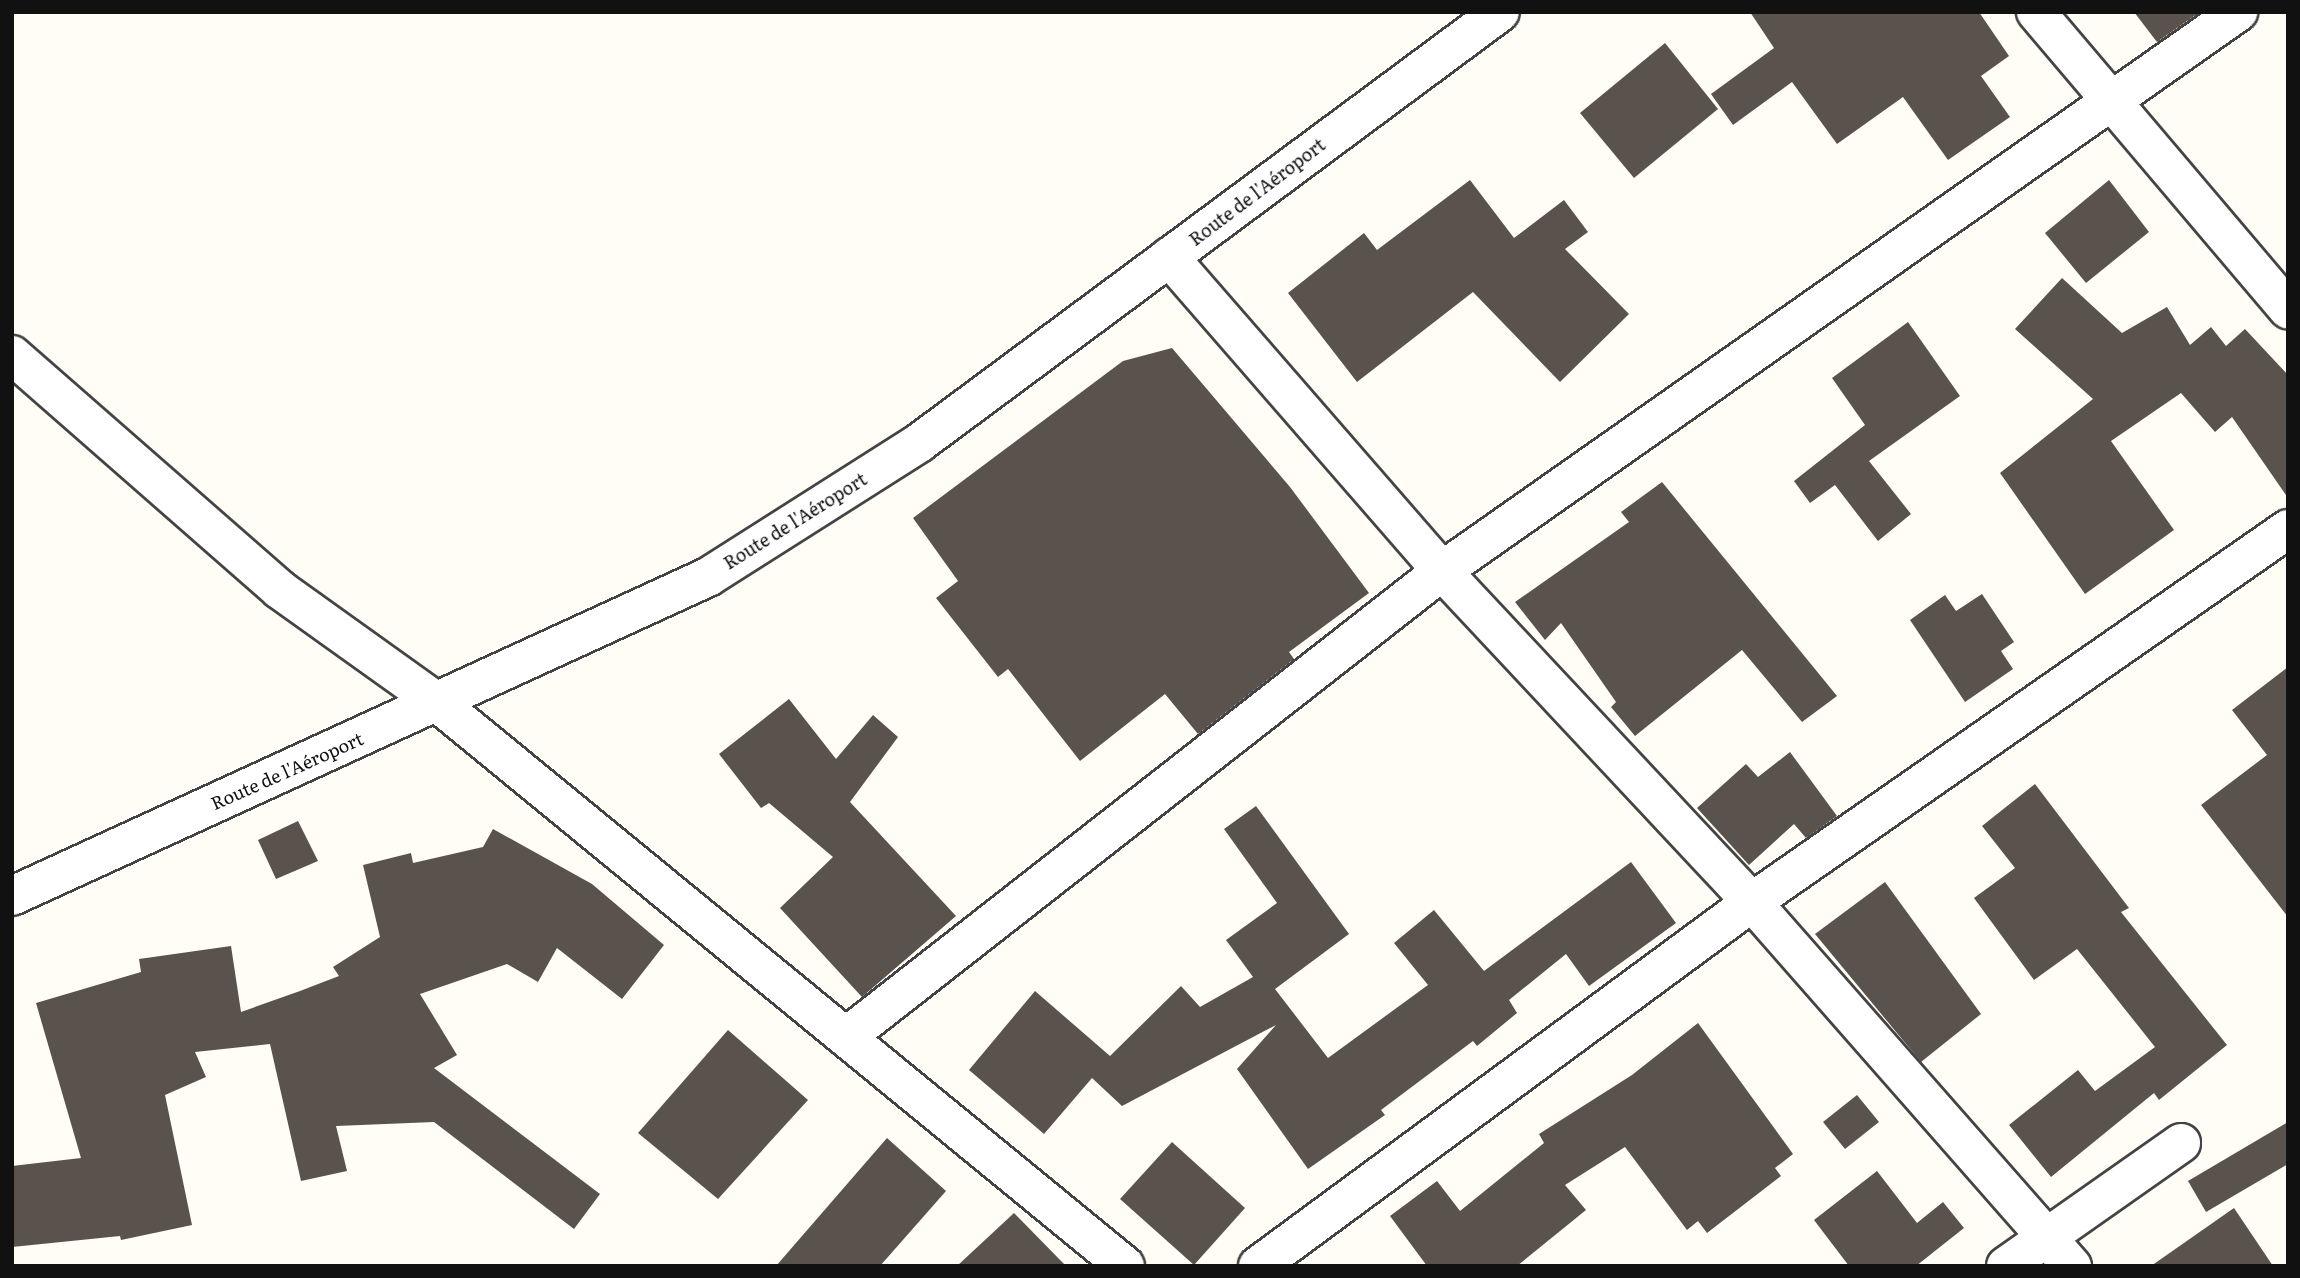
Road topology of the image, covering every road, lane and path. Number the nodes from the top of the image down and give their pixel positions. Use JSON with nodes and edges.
{"nodes":[{"id":1,"x":1500,"y":12,"type":"edge"},
{"id":2,"x":2036,"y":12,"type":"edge"},
{"id":3,"x":2238,"y":12,"type":"edge"},
{"id":4,"x":2114,"y":103,"type":"junction"},
{"id":5,"x":1169,"y":257,"type":"junction"},
{"id":6,"x":2288,"y":309,"type":"edge"},
{"id":7,"x":12,"y":355,"type":"edge"},
{"id":8,"x":2288,"y":529,"type":"edge"},
{"id":9,"x":1442,"y":571,"type":"junction"},
{"id":10,"x":438,"y":703,"type":"junction"},
{"id":11,"x":12,"y":897,"type":"edge"},
{"id":12,"x":1752,"y":902,"type":"junction"},
{"id":13,"x":846,"y":1037,"type":"junction"},
{"id":14,"x":2181,"y":1143,"type":"dead end"},
{"id":15,"x":2046,"y":1237,"type":"junction"},
{"id":16,"x":1125,"y":1266,"type":"edge"},
{"id":17,"x":1258,"y":1266,"type":"edge"},
{"id":18,"x":2006,"y":1266,"type":"edge"},
{"id":19,"x":2072,"y":1266,"type":"edge"}],
"edges":[{"from":1,"to":5,"type":"street","name":"Route de l'Aéroport"},
{"from":2,"to":4,"type":"street"},
{"from":3,"to":4,"type":"street"},
{"from":4,"to":6,"type":"street"},
{"from":4,"to":9,"type":"street"},
{"from":5,"to":9,"type":"street"},
{"from":5,"to":10,"type":"street","name":"Route de l'Aéroport"},
{"from":7,"to":10,"type":"street"},
{"from":8,"to":12,"type":"street"},
{"from":9,"to":12,"type":"street"},
{"from":9,"to":13,"type":"street"},
{"from":10,"to":11,"type":"street","name":"Route de l'Aéroport"},
{"from":10,"to":13,"type":"street"},
{"from":12,"to":15,"type":"street"},
{"from":12,"to":17,"type":"street"},
{"from":13,"to":16,"type":"street"},
{"from":14,"to":15,"type":"street"},
{"from":15,"to":18,"type":"street"},
{"from":15,"to":19,"type":"street"}]}
